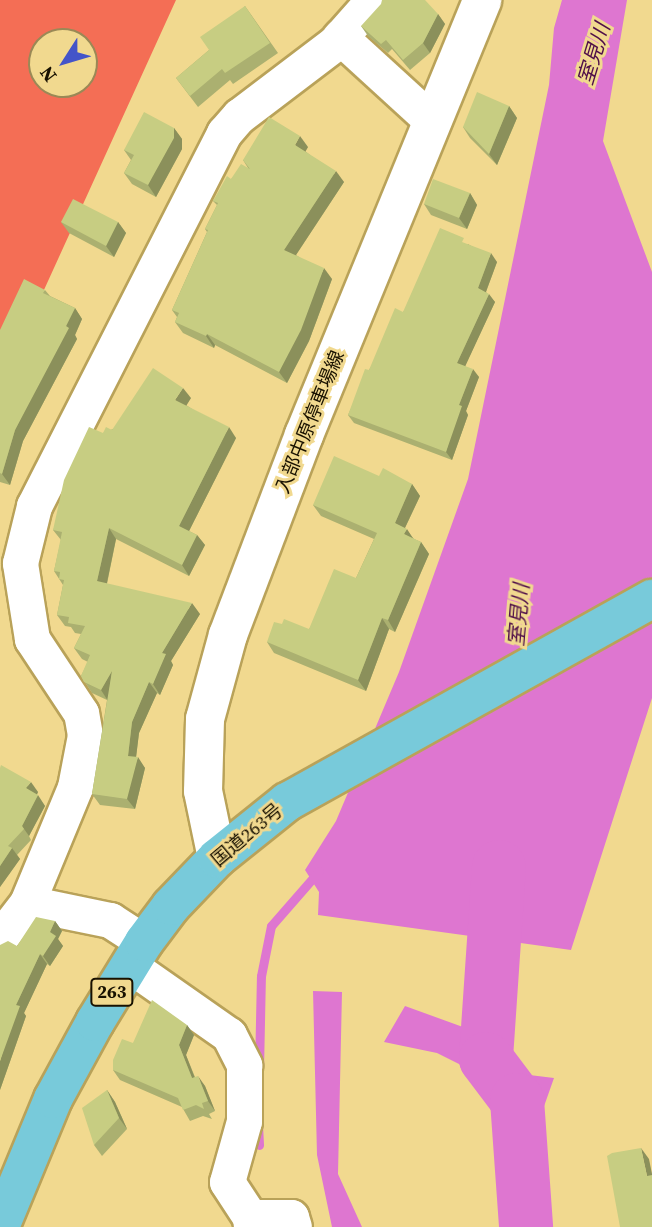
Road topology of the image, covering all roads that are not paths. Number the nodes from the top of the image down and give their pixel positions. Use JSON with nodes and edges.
{"nodes":[{"id":1,"x":373,"y":0,"type":"edge"},
{"id":2,"x":482,"y":0,"type":"edge"},
{"id":3,"x":340,"y":37,"type":"junction"},
{"id":4,"x":432,"y":121,"type":"junction"},
{"id":5,"x":652,"y":599,"type":"edge"},
{"id":6,"x":217,"y":858,"type":"junction"},
{"id":7,"x":27,"y":903,"type":"junction"},
{"id":8,"x":0,"y":938,"type":"edge"},
{"id":9,"x":136,"y":954,"type":"junction"},
{"id":10,"x":251,"y":1222,"type":"edge"},
{"id":11,"x":1,"y":1227,"type":"edge"},
{"id":12,"x":294,"y":1227,"type":"edge"}],
"edges":[{"from":1,"to":3,"type":"street"},
{"from":2,"to":4,"type":"main road","name":"入部中原停車場線"},
{"from":3,"to":4,"type":"street"},
{"from":3,"to":7,"type":"street"},
{"from":4,"to":6,"type":"main road","name":"入部中原停車場線"},
{"from":5,"to":6,"type":"highway","name":"国道263号","number":"263"},
{"from":6,"to":9,"type":"highway","name":"国道263号","number":"263"},
{"from":7,"to":8,"type":"street"},
{"from":7,"to":9,"type":"street"},
{"from":9,"to":10,"type":"street"},
{"from":9,"to":11,"type":"highway","name":"国道263号","number":"263"},
{"from":10,"to":12,"type":"street"}]}
